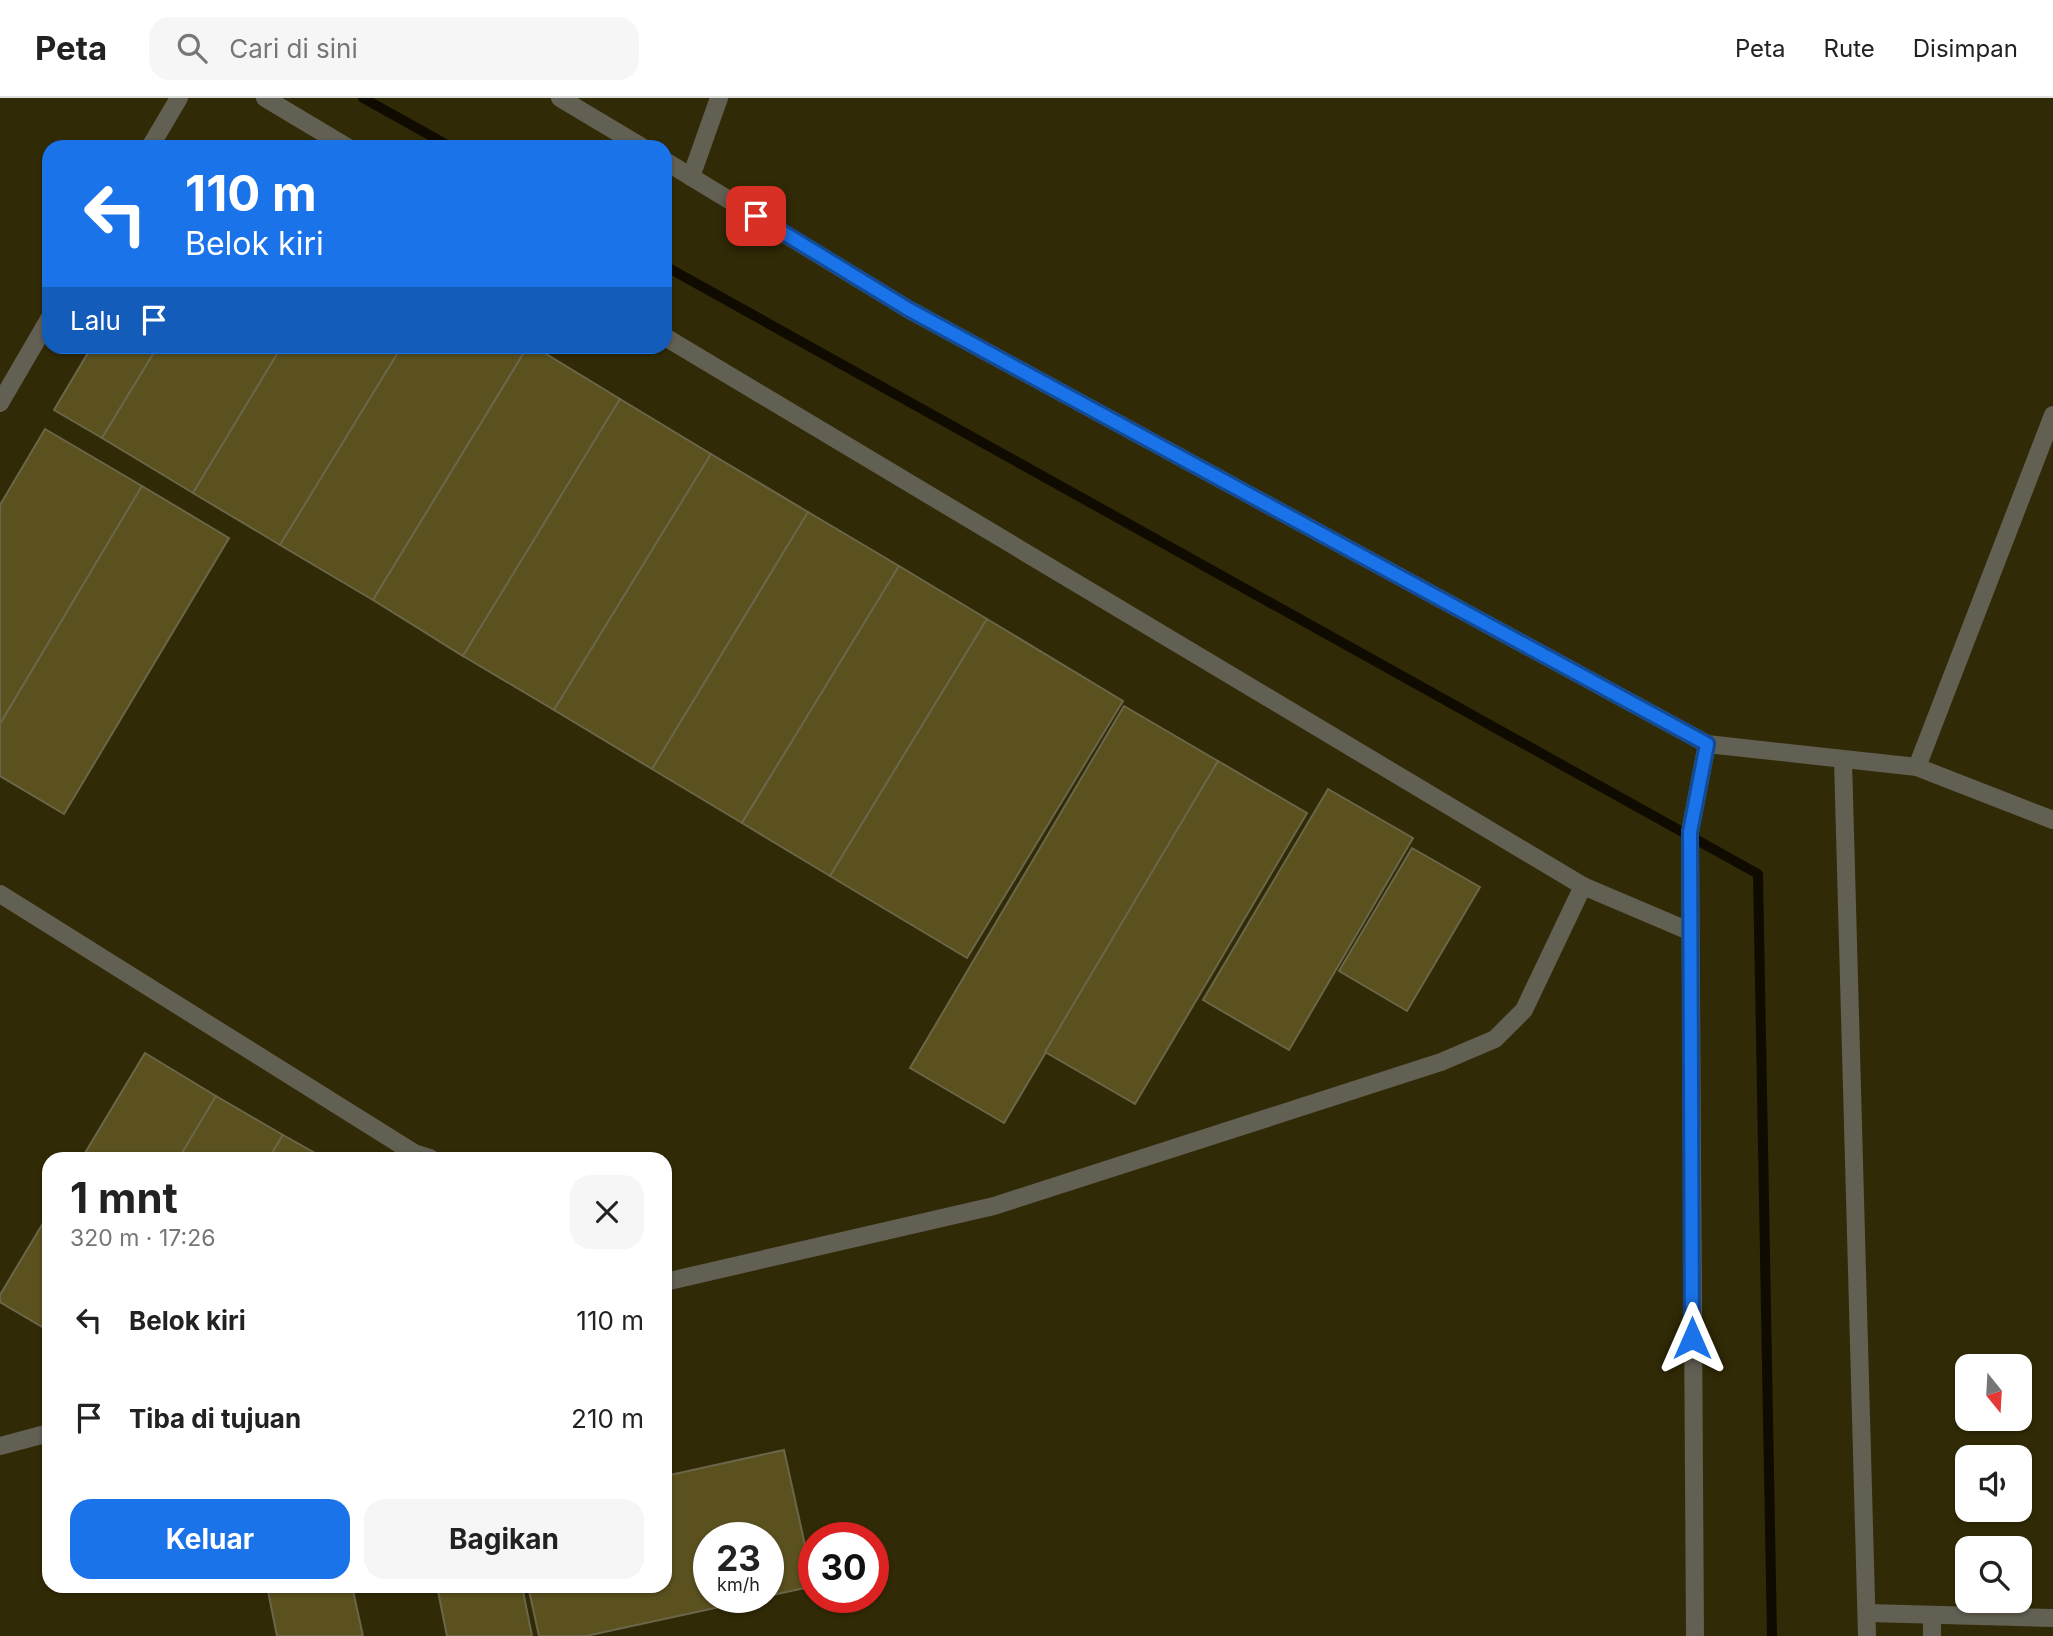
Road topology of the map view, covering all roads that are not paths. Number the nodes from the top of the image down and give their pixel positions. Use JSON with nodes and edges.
{"nodes":[{"id":1,"x":178,"y":98,"type":"edge"},
{"id":2,"x":265,"y":98,"type":"edge"},
{"id":3,"x":560,"y":98,"type":"edge"},
{"id":4,"x":719,"y":98,"type":"edge"},
{"id":5,"x":154,"y":140,"type":"edge"},
{"id":6,"x":335,"y":140,"type":"edge"},
{"id":7,"x":630,"y":140,"type":"edge"},
{"id":8,"x":672,"y":165,"type":"edge"},
{"id":9,"x":691,"y":177,"type":"junction"},
{"id":10,"x":42,"y":331,"type":"edge"},
{"id":11,"x":672,"y":341,"type":"edge"},
{"id":12,"x":0,"y":403,"type":"edge"},
{"id":13,"x":2053,"y":415,"type":"edge"},
{"id":14,"x":1707,"y":744,"type":"junction"},
{"id":15,"x":1843,"y":760,"type":"junction"},
{"id":16,"x":1917,"y":766,"type":"junction"},
{"id":17,"x":2053,"y":820,"type":"edge"},
{"id":18,"x":1583,"y":886,"type":"junction"},
{"id":19,"x":0,"y":894,"type":"edge"},
{"id":20,"x":1689,"y":931,"type":"junction"},
{"id":21,"x":413,"y":1152,"type":"edge"},
{"id":22,"x":672,"y":1280,"type":"edge"},
{"id":23,"x":42,"y":1435,"type":"edge"},
{"id":24,"x":0,"y":1446,"type":"edge"},
{"id":25,"x":1868,"y":1613,"type":"junction"},
{"id":26,"x":1932,"y":1615,"type":"junction"},
{"id":27,"x":2053,"y":1618,"type":"edge"},
{"id":28,"x":1695,"y":1636,"type":"edge"},
{"id":29,"x":1867,"y":1636,"type":"edge"},
{"id":30,"x":1932,"y":1636,"type":"edge"}],
"edges":[{"from":1,"to":5,"type":"street"},
{"from":2,"to":6,"type":"street"},
{"from":3,"to":7,"type":"street"},
{"from":4,"to":9,"type":"street"},
{"from":8,"to":9,"type":"street"},
{"from":9,"to":14,"type":"street"},
{"from":10,"to":12,"type":"street"},
{"from":11,"to":18,"type":"street"},
{"from":13,"to":16,"type":"street"},
{"from":14,"to":15,"type":"street"},
{"from":14,"to":20,"type":"street"},
{"from":15,"to":16,"type":"street"},
{"from":15,"to":25,"type":"street"},
{"from":16,"to":17,"type":"street"},
{"from":18,"to":20,"type":"street"},
{"from":18,"to":22,"type":"street"},
{"from":19,"to":21,"type":"street"},
{"from":20,"to":28,"type":"street"},
{"from":23,"to":24,"type":"street"},
{"from":25,"to":26,"type":"street"},
{"from":25,"to":29,"type":"street"},
{"from":26,"to":27,"type":"street"},
{"from":26,"to":30,"type":"street"}]}
